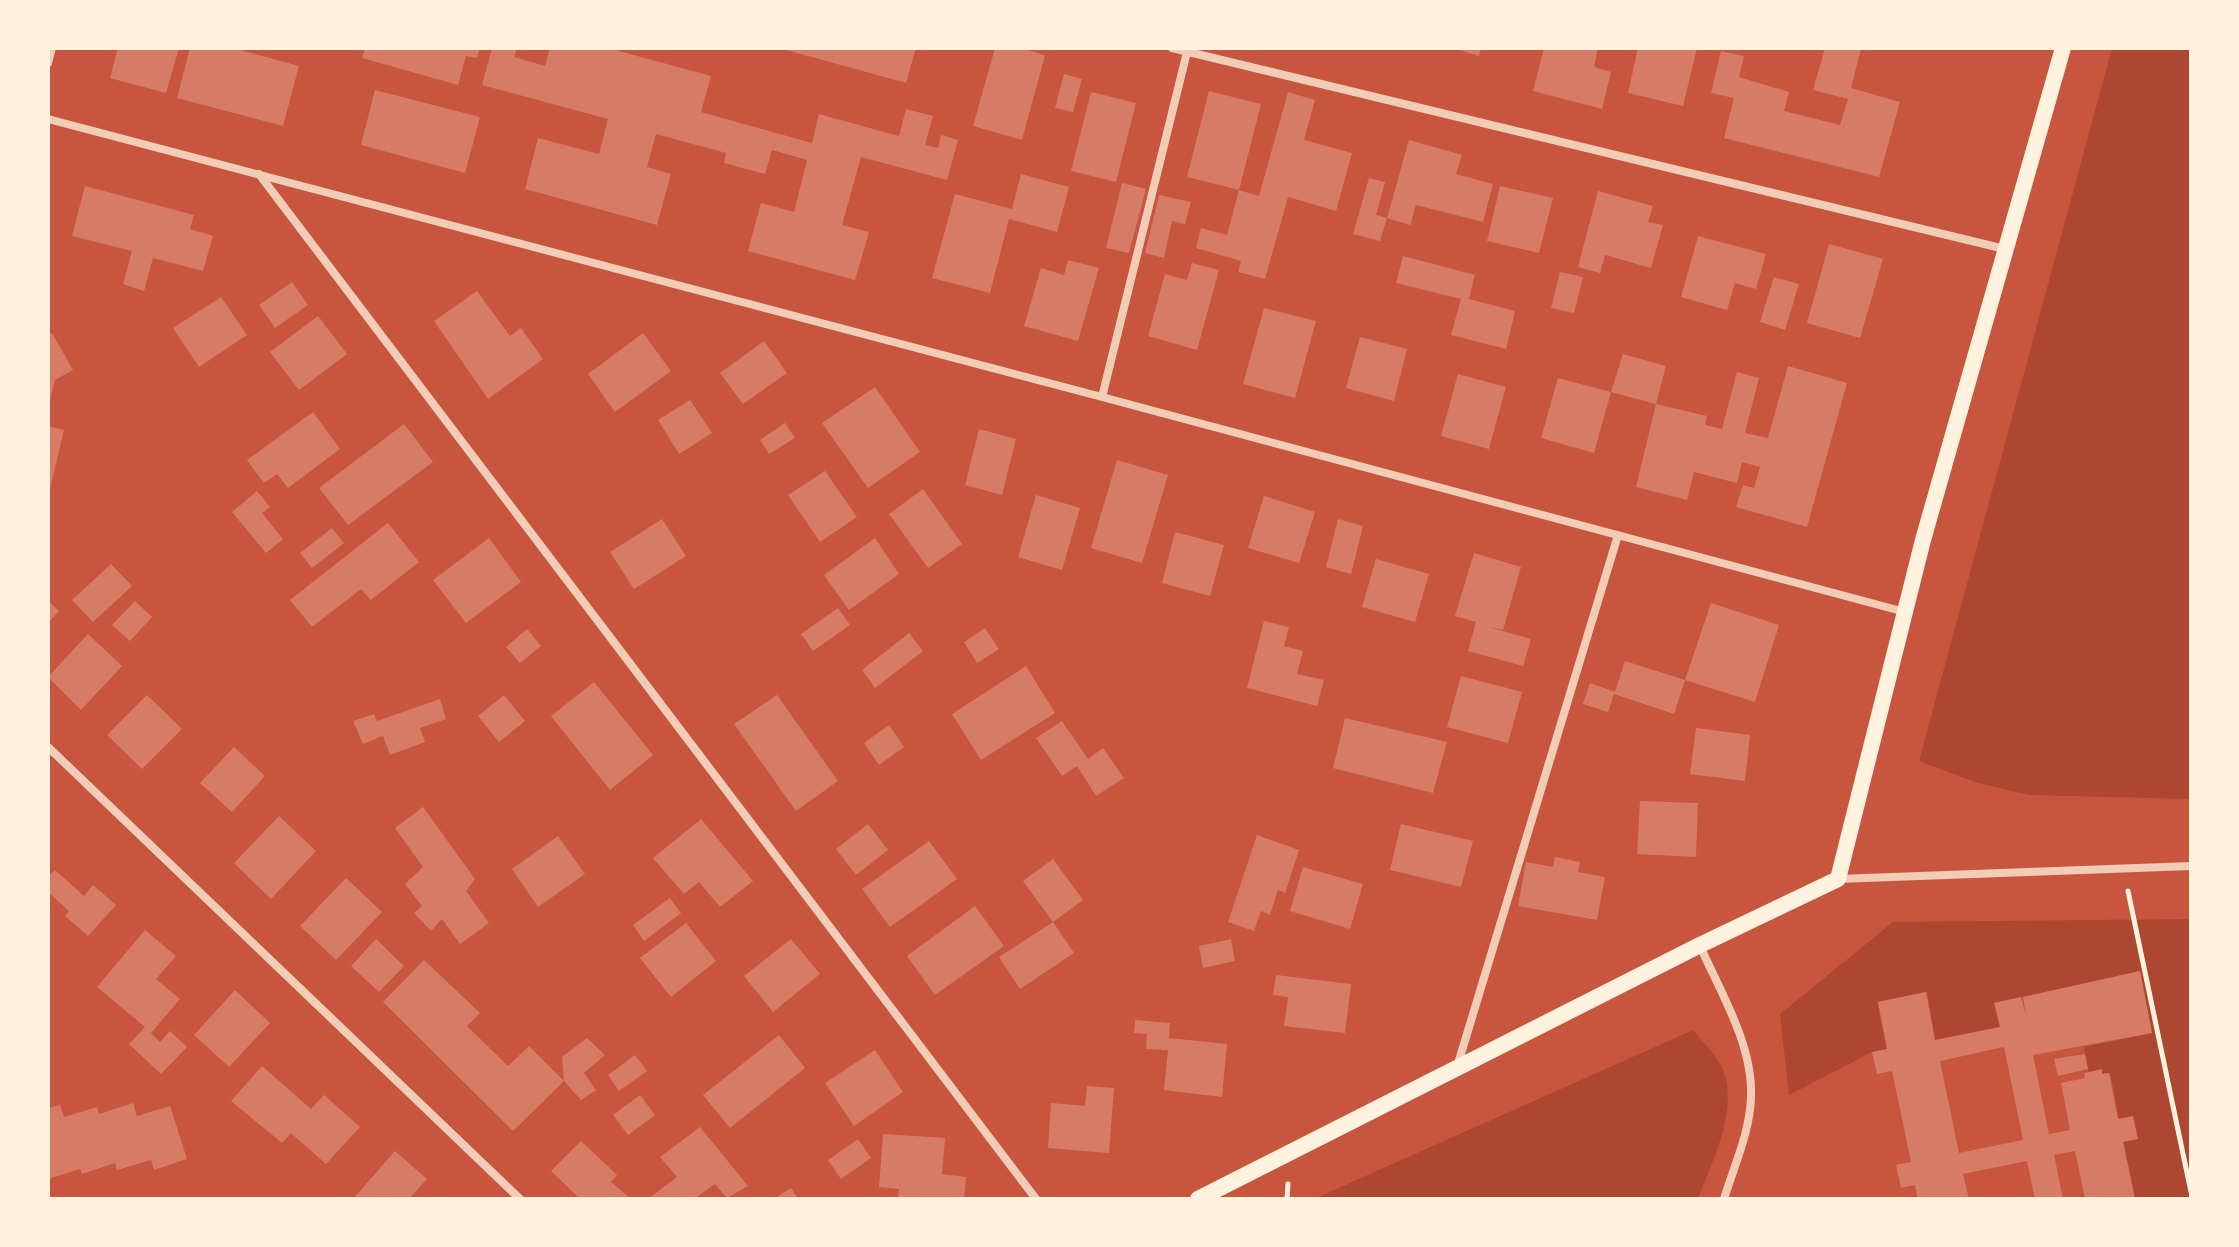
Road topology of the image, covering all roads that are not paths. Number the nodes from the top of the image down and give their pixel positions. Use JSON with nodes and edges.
{"nodes":[{"id":1,"x":52,"y":48,"type":"edge"},
{"id":2,"x":1172,"y":48,"type":"edge"},
{"id":3,"x":2063,"y":48,"type":"edge"},
{"id":4,"x":1187,"y":52,"type":"junction"},
{"id":5,"x":48,"y":63,"type":"edge"},
{"id":6,"x":48,"y":119,"type":"edge"},
{"id":7,"x":259,"y":174,"type":"junction"},
{"id":8,"x":2005,"y":249,"type":"junction"},
{"id":9,"x":1102,"y":397,"type":"junction"},
{"id":10,"x":1618,"y":535,"type":"junction"},
{"id":11,"x":1905,"y":612,"type":"junction"},
{"id":12,"x":48,"y":747,"type":"edge"},
{"id":13,"x":2191,"y":866,"type":"edge"},
{"id":14,"x":1838,"y":879,"type":"junction"},
{"id":15,"x":1700,"y":945,"type":"junction"},
{"id":16,"x":1457,"y":1067,"type":"junction"},
{"id":17,"x":520,"y":1199,"type":"edge"},
{"id":18,"x":1036,"y":1199,"type":"edge"},
{"id":19,"x":1198,"y":1199,"type":"edge"},
{"id":20,"x":1724,"y":1199,"type":"edge"}],
"edges":[{"from":1,"to":5,"type":"street"},
{"from":2,"to":4,"type":"street"},
{"from":3,"to":8,"type":"main road"},
{"from":4,"to":8,"type":"street"},
{"from":4,"to":9,"type":"street"},
{"from":6,"to":7,"type":"street"},
{"from":7,"to":9,"type":"street"},
{"from":7,"to":18,"type":"street"},
{"from":8,"to":11,"type":"main road"},
{"from":9,"to":10,"type":"street"},
{"from":10,"to":11,"type":"street"},
{"from":10,"to":16,"type":"street"},
{"from":11,"to":14,"type":"main road"},
{"from":12,"to":17,"type":"street"},
{"from":13,"to":14,"type":"street"},
{"from":14,"to":15,"type":"main road"},
{"from":15,"to":16,"type":"main road"},
{"from":15,"to":20,"type":"street"},
{"from":16,"to":19,"type":"main road"}]}
